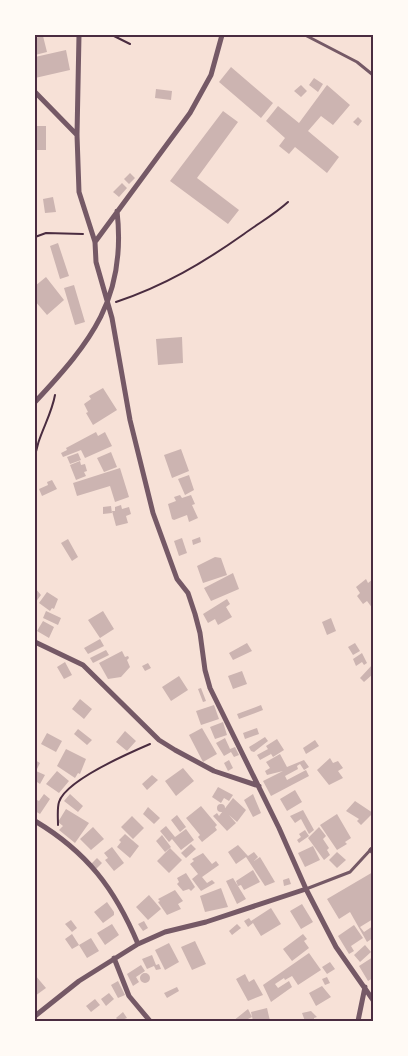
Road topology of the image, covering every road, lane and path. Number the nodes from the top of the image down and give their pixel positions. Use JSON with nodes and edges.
{"nodes":[{"id":1,"x":79,"y":35,"type":"edge"},
{"id":2,"x":112,"y":35,"type":"edge"},
{"id":3,"x":222,"y":35,"type":"edge"},
{"id":4,"x":305,"y":35,"type":"edge"},
{"id":5,"x":130,"y":44,"type":"dead end"},
{"id":6,"x":373,"y":75,"type":"edge"},
{"id":7,"x":35,"y":92,"type":"edge"},
{"id":8,"x":77,"y":135,"type":"junction"},
{"id":9,"x":288,"y":202,"type":"dead end"},
{"id":10,"x":117,"y":211,"type":"junction"},
{"id":11,"x":93,"y":234,"type":"junction"},
{"id":12,"x":35,"y":237,"type":"edge"},
{"id":13,"x":95,"y":242,"type":"junction"},
{"id":14,"x":108,"y":302,"type":"junction"},
{"id":15,"x":57,"y":377,"type":"junction"},
{"id":16,"x":35,"y":402,"type":"edge"},
{"id":17,"x":35,"y":460,"type":"edge"},
{"id":18,"x":35,"y":469,"type":"edge"},
{"id":19,"x":36,"y":476,"type":"dead end"},
{"id":20,"x":35,"y":642,"type":"edge"},
{"id":21,"x":159,"y":740,"type":"junction"},
{"id":22,"x":259,"y":786,"type":"junction"},
{"id":23,"x":35,"y":822,"type":"edge"},
{"id":24,"x":57,"y":834,"type":"junction"},
{"id":25,"x":372,"y":849,"type":"edge"},
{"id":26,"x":306,"y":889,"type":"junction"},
{"id":27,"x":138,"y":944,"type":"junction"},
{"id":28,"x":114,"y":958,"type":"junction"},
{"id":29,"x":365,"y":987,"type":"junction"},
{"id":30,"x":373,"y":1000,"type":"edge"},
{"id":31,"x":35,"y":1016,"type":"edge"},
{"id":32,"x":150,"y":1021,"type":"edge"},
{"id":33,"x":358,"y":1021,"type":"edge"}],
"edges":[{"from":1,"to":8,"type":"street"},
{"from":2,"to":5,"type":"path"},
{"from":3,"to":10,"type":"street"},
{"from":4,"to":6,"type":"lane"},
{"from":7,"to":8,"type":"street"},
{"from":8,"to":11,"type":"street"},
{"from":9,"to":14,"type":"path"},
{"from":10,"to":13,"type":"street"},
{"from":10,"to":14,"type":"street"},
{"from":11,"to":12,"type":"path"},
{"from":11,"to":13,"type":"street"},
{"from":13,"to":14,"type":"street"},
{"from":14,"to":15,"type":"street"},
{"from":14,"to":22,"type":"street"},
{"from":15,"to":16,"type":"street"},
{"from":15,"to":17,"type":"path"},
{"from":18,"to":19,"type":"path"},
{"from":20,"to":21,"type":"street"},
{"from":21,"to":22,"type":"street"},
{"from":21,"to":24,"type":"path"},
{"from":22,"to":26,"type":"street"},
{"from":23,"to":24,"type":"street"},
{"from":24,"to":27,"type":"street"},
{"from":25,"to":26,"type":"lane"},
{"from":26,"to":27,"type":"street"},
{"from":26,"to":29,"type":"street"},
{"from":27,"to":28,"type":"street"},
{"from":28,"to":31,"type":"street"},
{"from":28,"to":32,"type":"street"},
{"from":29,"to":30,"type":"street"},
{"from":29,"to":33,"type":"street"}]}
